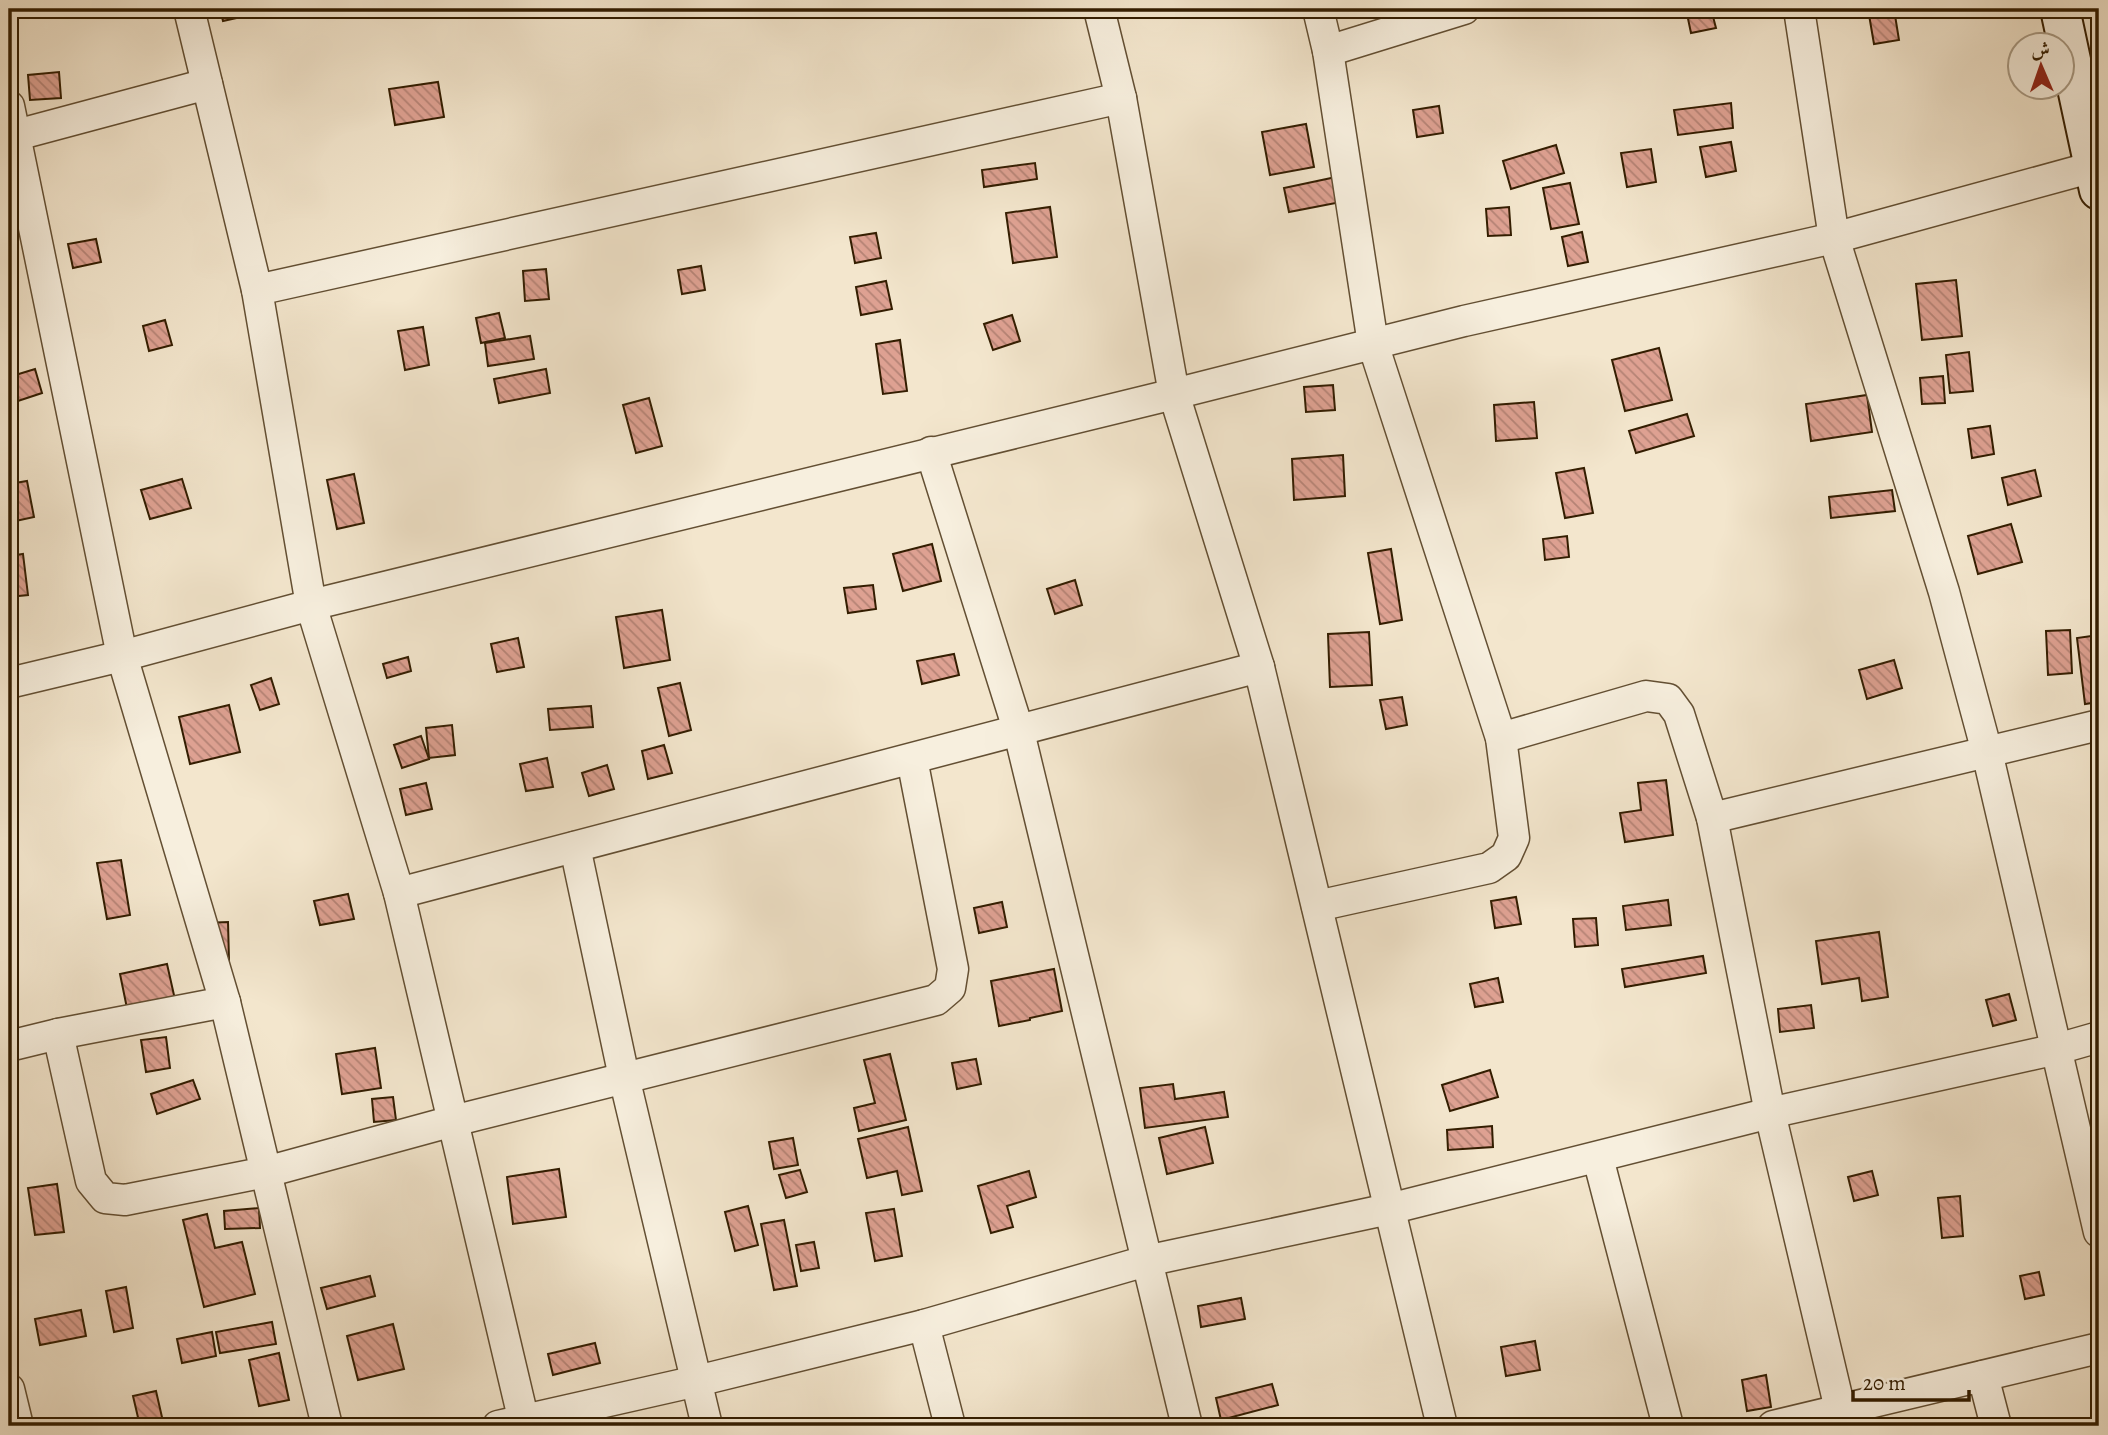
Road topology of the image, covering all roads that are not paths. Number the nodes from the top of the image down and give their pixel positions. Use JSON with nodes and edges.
{"nodes":[{"id":1,"x":189,"y":9,"type":"edge"},
{"id":2,"x":1100,"y":9,"type":"edge"},
{"id":3,"x":1318,"y":9,"type":"edge"},
{"id":4,"x":1464,"y":9,"type":"edge"},
{"id":5,"x":1800,"y":9,"type":"edge"},
{"id":6,"x":2060,"y":9,"type":"edge"},
{"id":7,"x":1328,"y":51,"type":"junction"},
{"id":8,"x":207,"y":84,"type":"junction"},
{"id":9,"x":1121,"y":98,"type":"junction"},
{"id":10,"x":9,"y":106,"type":"edge"},
{"id":11,"x":12,"y":136,"type":"edge"},
{"id":12,"x":2096,"y":179,"type":"edge"},
{"id":13,"x":1834,"y":238,"type":"junction"},
{"id":14,"x":257,"y":290,"type":"junction"},
{"id":15,"x":1373,"y":344,"type":"junction"},
{"id":16,"x":1174,"y":394,"type":"junction"},
{"id":17,"x":931,"y":452,"type":"junction"},
{"id":18,"x":312,"y":605,"type":"junction"},
{"id":19,"x":122,"y":656,"type":"junction"},
{"id":20,"x":1259,"y":667,"type":"junction"},
{"id":21,"x":9,"y":683,"type":"edge"},
{"id":22,"x":2099,"y":725,"type":"edge"},
{"id":23,"x":1019,"y":732,"type":"junction"},
{"id":24,"x":1501,"y":738,"type":"junction"},
{"id":25,"x":1987,"y":752,"type":"junction"},
{"id":26,"x":912,"y":759,"type":"junction"},
{"id":27,"x":1712,"y":818,"type":"junction"},
{"id":28,"x":575,"y":847,"type":"junction"},
{"id":29,"x":399,"y":893,"type":"junction"},
{"id":30,"x":1317,"y":906,"type":"junction"},
{"id":31,"x":225,"y":1002,"type":"junction"},
{"id":32,"x":58,"y":1034,"type":"junction"},
{"id":33,"x":2099,"y":1037,"type":"edge"},
{"id":34,"x":9,"y":1046,"type":"edge"},
{"id":35,"x":2057,"y":1049,"type":"junction"},
{"id":36,"x":625,"y":1077,"type":"junction"},
{"id":37,"x":1770,"y":1113,"type":"junction"},
{"id":38,"x":453,"y":1121,"type":"junction"},
{"id":39,"x":1598,"y":1158,"type":"junction"},
{"id":40,"x":266,"y":1172,"type":"junction"},
{"id":41,"x":1389,"y":1209,"type":"junction"},
{"id":42,"x":2099,"y":1232,"type":"edge"},
{"id":43,"x":1146,"y":1261,"type":"junction"},
{"id":44,"x":924,"y":1325,"type":"junction"},
{"id":45,"x":2099,"y":1348,"type":"edge"},
{"id":46,"x":1983,"y":1376,"type":"junction"},
{"id":47,"x":697,"y":1381,"type":"junction"},
{"id":48,"x":9,"y":1389,"type":"edge"},
{"id":49,"x":1842,"y":1418,"type":"edge"},
{"id":50,"x":516,"y":1424,"type":"edge"},
{"id":51,"x":18,"y":1426,"type":"edge"},
{"id":52,"x":327,"y":1426,"type":"edge"},
{"id":53,"x":707,"y":1426,"type":"edge"},
{"id":54,"x":950,"y":1426,"type":"edge"},
{"id":55,"x":1187,"y":1426,"type":"edge"},
{"id":56,"x":1442,"y":1426,"type":"edge"},
{"id":57,"x":1668,"y":1426,"type":"edge"},
{"id":58,"x":1773,"y":1426,"type":"edge"},
{"id":59,"x":1996,"y":1426,"type":"edge"}],
"edges":[{"from":1,"to":8,"type":"street"},
{"from":2,"to":9,"type":"street"},
{"from":3,"to":7,"type":"street"},
{"from":4,"to":7,"type":"street"},
{"from":5,"to":13,"type":"street"},
{"from":6,"to":12,"type":"main road"},
{"from":7,"to":15,"type":"street"},
{"from":8,"to":11,"type":"street"},
{"from":8,"to":14,"type":"street"},
{"from":9,"to":14,"type":"street"},
{"from":9,"to":16,"type":"street"},
{"from":10,"to":11,"type":"street"},
{"from":11,"to":19,"type":"street"},
{"from":12,"to":13,"type":"street"},
{"from":13,"to":15,"type":"street"},
{"from":13,"to":25,"type":"street"},
{"from":14,"to":18,"type":"street"},
{"from":15,"to":16,"type":"street"},
{"from":15,"to":24,"type":"street"},
{"from":16,"to":17,"type":"street"},
{"from":16,"to":20,"type":"street"},
{"from":17,"to":18,"type":"street"},
{"from":17,"to":23,"type":"street"},
{"from":18,"to":19,"type":"street"},
{"from":18,"to":29,"type":"street"},
{"from":19,"to":21,"type":"street"},
{"from":19,"to":31,"type":"street"},
{"from":20,"to":23,"type":"street"},
{"from":20,"to":30,"type":"street"},
{"from":22,"to":25,"type":"street"},
{"from":23,"to":26,"type":"street"},
{"from":23,"to":43,"type":"street"},
{"from":24,"to":27,"type":"street"},
{"from":24,"to":30,"type":"street"},
{"from":25,"to":27,"type":"street"},
{"from":25,"to":35,"type":"street"},
{"from":26,"to":28,"type":"street"},
{"from":26,"to":36,"type":"street"},
{"from":27,"to":37,"type":"street"},
{"from":28,"to":29,"type":"street"},
{"from":28,"to":36,"type":"street"},
{"from":29,"to":38,"type":"street"},
{"from":30,"to":41,"type":"street"},
{"from":31,"to":32,"type":"street"},
{"from":31,"to":40,"type":"street"},
{"from":32,"to":34,"type":"street"},
{"from":32,"to":40,"type":"street"},
{"from":33,"to":35,"type":"street"},
{"from":35,"to":37,"type":"street"},
{"from":35,"to":42,"type":"street"},
{"from":36,"to":38,"type":"street"},
{"from":36,"to":47,"type":"street"},
{"from":37,"to":39,"type":"street"},
{"from":37,"to":49,"type":"street"},
{"from":38,"to":40,"type":"street"},
{"from":38,"to":50,"type":"street"},
{"from":39,"to":41,"type":"street"},
{"from":39,"to":57,"type":"street"},
{"from":40,"to":52,"type":"street"},
{"from":41,"to":43,"type":"street"},
{"from":41,"to":56,"type":"street"},
{"from":43,"to":44,"type":"street"},
{"from":43,"to":55,"type":"street"},
{"from":44,"to":47,"type":"street"},
{"from":44,"to":54,"type":"street"},
{"from":45,"to":46,"type":"street"},
{"from":46,"to":49,"type":"street"},
{"from":46,"to":59,"type":"street"},
{"from":47,"to":50,"type":"street"},
{"from":47,"to":53,"type":"street"},
{"from":48,"to":51,"type":"street"},
{"from":49,"to":58,"type":"street"}]}
